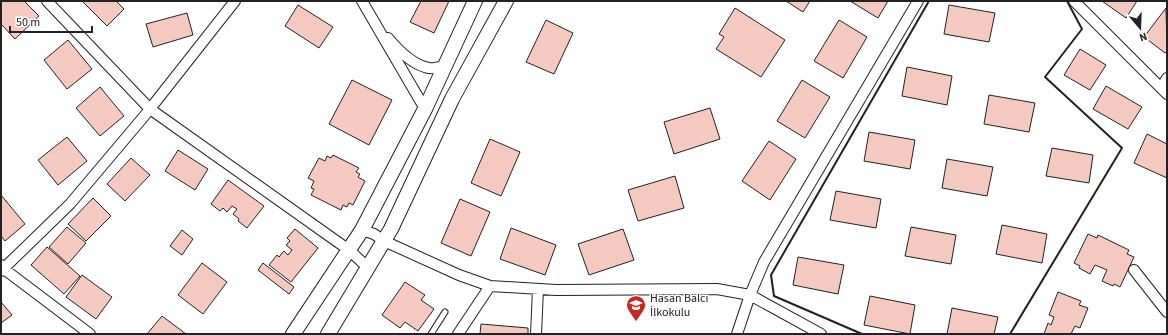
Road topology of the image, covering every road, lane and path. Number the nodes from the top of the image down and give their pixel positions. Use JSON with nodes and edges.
{"nodes":[{"id":1,"x":47,"y":1,"type":"edge"},
{"id":2,"x":234,"y":1,"type":"edge"},
{"id":3,"x":362,"y":1,"type":"edge"},
{"id":4,"x":475,"y":1,"type":"edge"},
{"id":5,"x":506,"y":1,"type":"edge"},
{"id":6,"x":918,"y":1,"type":"edge"},
{"id":7,"x":1074,"y":1,"type":"edge"},
{"id":8,"x":373,"y":21,"type":"junction"},
{"id":9,"x":444,"y":66,"type":"junction"},
{"id":10,"x":1167,"y":78,"type":"edge"},
{"id":11,"x":1164,"y":91,"type":"edge"},
{"id":12,"x":150,"y":109,"type":"junction"},
{"id":13,"x":424,"y":109,"type":"junction"},
{"id":14,"x":362,"y":230,"type":"junction"},
{"id":15,"x":384,"y":241,"type":"junction"},
{"id":16,"x":349,"y":250,"type":"junction"},
{"id":17,"x":370,"y":265,"type":"junction"},
{"id":18,"x":2,"y":268,"type":"edge"},
{"id":19,"x":1134,"y":270,"type":"dead end"},
{"id":20,"x":490,"y":286,"type":"junction"},
{"id":21,"x":538,"y":289,"type":"junction"},
{"id":22,"x":750,"y":295,"type":"junction"},
{"id":23,"x":445,"y":312,"type":"dead end"},
{"id":24,"x":1167,"y":312,"type":"edge"},
{"id":25,"x":90,"y":334,"type":"edge"},
{"id":26,"x":293,"y":334,"type":"edge"},
{"id":27,"x":328,"y":334,"type":"edge"},
{"id":28,"x":431,"y":334,"type":"edge"},
{"id":29,"x":458,"y":334,"type":"edge"},
{"id":30,"x":536,"y":334,"type":"edge"},
{"id":31,"x":737,"y":334,"type":"edge"},
{"id":32,"x":821,"y":334,"type":"edge"}],
"edges":[{"from":1,"to":12,"type":"street"},
{"from":2,"to":12,"type":"street"},
{"from":3,"to":8,"type":"street"},
{"from":4,"to":9,"type":"main road"},
{"from":5,"to":15,"type":"main road"},
{"from":6,"to":22,"type":"street"},
{"from":7,"to":11,"type":"street"},
{"from":8,"to":9,"type":"street"},
{"from":8,"to":13,"type":"street"},
{"from":9,"to":13,"type":"main road"},
{"from":10,"to":11,"type":"street"},
{"from":12,"to":16,"type":"street"},
{"from":12,"to":18,"type":"street"},
{"from":13,"to":14,"type":"main road"},
{"from":14,"to":15,"type":"street"},
{"from":14,"to":16,"type":"main road"},
{"from":15,"to":17,"type":"main road"},
{"from":15,"to":20,"type":"street"},
{"from":16,"to":17,"type":"street"},
{"from":16,"to":26,"type":"main road"},
{"from":17,"to":27,"type":"main road"},
{"from":18,"to":25,"type":"street"},
{"from":19,"to":24,"type":"street"},
{"from":20,"to":21,"type":"street"},
{"from":20,"to":29,"type":"street"},
{"from":21,"to":22,"type":"street"},
{"from":21,"to":30,"type":"street"},
{"from":22,"to":31,"type":"street"},
{"from":22,"to":32,"type":"street"},
{"from":23,"to":28,"type":"lane"}]}
